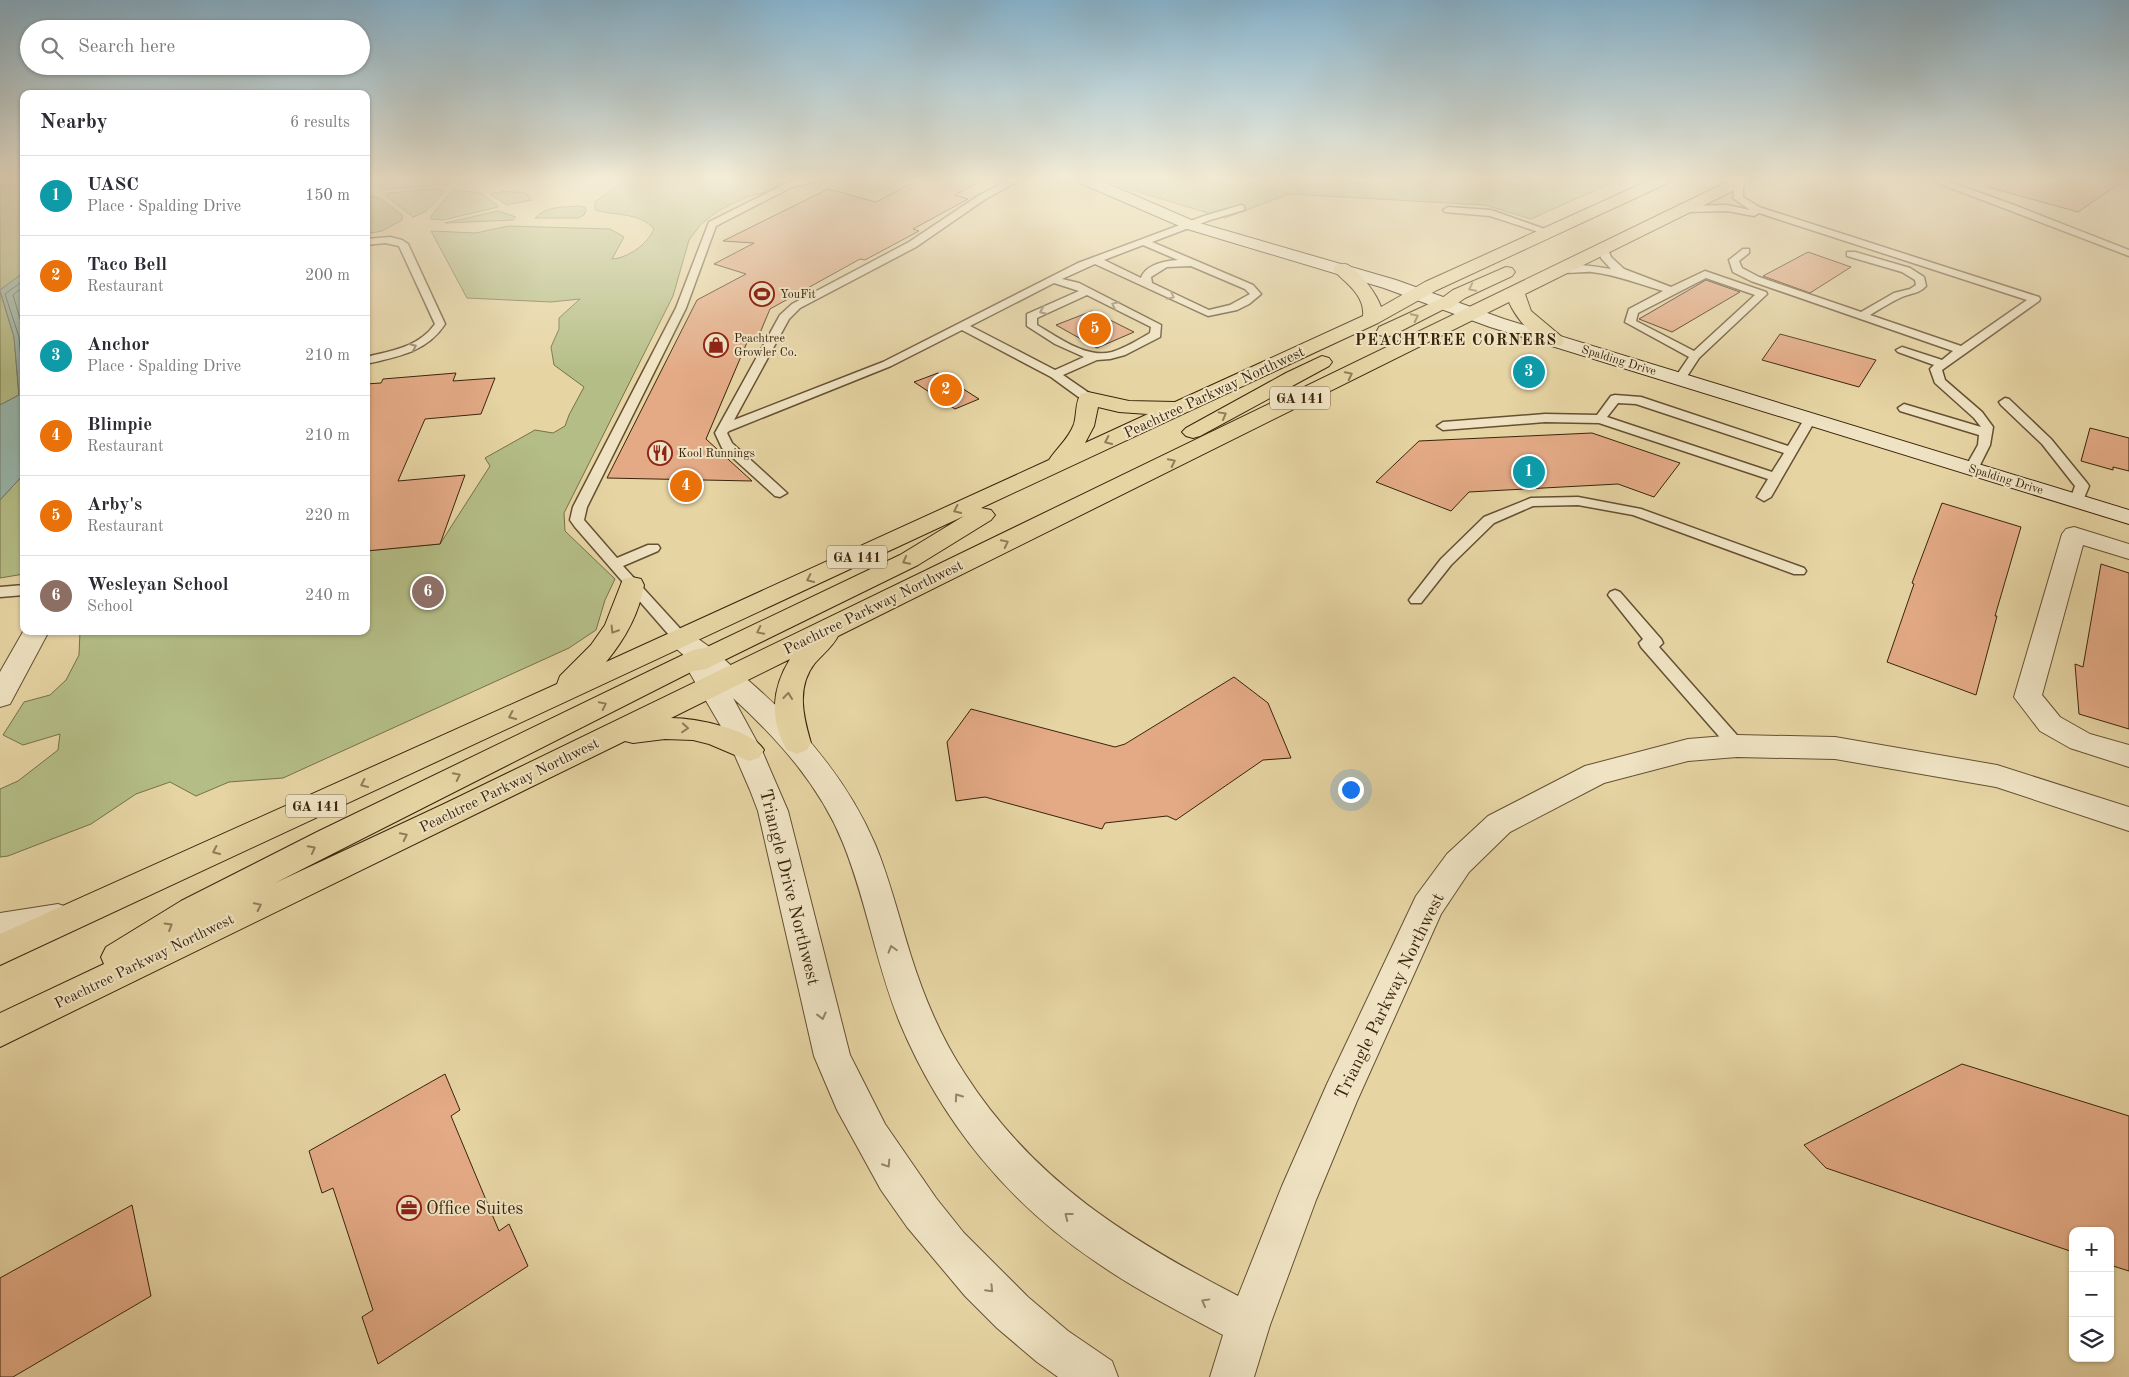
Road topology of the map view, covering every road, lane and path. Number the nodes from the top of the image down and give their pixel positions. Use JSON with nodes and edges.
{"nodes":[{"id":1,"x":403,"y":244,"type":"edge"},
{"id":2,"x":705,"y":244,"type":"edge"},
{"id":3,"x":912,"y":244,"type":"edge"},
{"id":4,"x":1137,"y":244,"type":"edge"},
{"id":5,"x":1148,"y":244,"type":"edge"},
{"id":6,"x":1255,"y":244,"type":"edge"},
{"id":7,"x":1520,"y":244,"type":"edge"},
{"id":8,"x":1614,"y":244,"type":"edge"},
{"id":9,"x":1853,"y":244,"type":"edge"},
{"id":10,"x":2107,"y":244,"type":"edge"},
{"id":11,"x":1604,"y":249,"type":"junction"},
{"id":12,"x":1746,"y":251,"type":"dead end"},
{"id":13,"x":2129,"y":253,"type":"edge"},
{"id":14,"x":1095,"y":260,"type":"junction"},
{"id":15,"x":1734,"y":260,"type":"junction"},
{"id":16,"x":1195,"y":264,"type":"junction"},
{"id":17,"x":1522,"y":264,"type":"dead end"},
{"id":18,"x":1563,"y":269,"type":"junction"},
{"id":19,"x":1342,"y":270,"type":"junction"},
{"id":20,"x":1761,"y":270,"type":"dead end"},
{"id":21,"x":1630,"y":276,"type":"junction"},
{"id":22,"x":1052,"y":280,"type":"junction"},
{"id":23,"x":1147,"y":285,"type":"junction"},
{"id":24,"x":1899,"y":287,"type":"junction"},
{"id":25,"x":1087,"y":291,"type":"junction"},
{"id":26,"x":1672,"y":291,"type":"junction"},
{"id":27,"x":1516,"y":292,"type":"junction"},
{"id":28,"x":1417,"y":294,"type":"junction"},
{"id":29,"x":1858,"y":303,"type":"dead end"},
{"id":30,"x":1443,"y":304,"type":"junction"},
{"id":31,"x":1875,"y":308,"type":"junction"},
{"id":32,"x":1472,"y":314,"type":"junction"},
{"id":33,"x":1863,"y":315,"type":"junction"},
{"id":34,"x":1372,"y":319,"type":"junction"},
{"id":35,"x":962,"y":326,"type":"junction"},
{"id":36,"x":1556,"y":341,"type":"junction"},
{"id":37,"x":1902,"y":350,"type":"dead end"},
{"id":38,"x":1962,"y":351,"type":"junction"},
{"id":39,"x":1095,"y":356,"type":"junction"},
{"id":40,"x":1695,"y":356,"type":"junction"},
{"id":41,"x":370,"y":360,"type":"edge"},
{"id":42,"x":1943,"y":364,"type":"junction"},
{"id":43,"x":1054,"y":375,"type":"junction"},
{"id":44,"x":1680,"y":379,"type":"junction"},
{"id":45,"x":1088,"y":398,"type":"junction"},
{"id":46,"x":2005,"y":402,"type":"dead end"},
{"id":47,"x":1184,"y":406,"type":"junction"},
{"id":48,"x":1904,"y":408,"type":"dead end"},
{"id":49,"x":1600,"y":418,"type":"junction"},
{"id":50,"x":1810,"y":419,"type":"junction"},
{"id":51,"x":1443,"y":426,"type":"dead end"},
{"id":52,"x":724,"y":428,"type":"junction"},
{"id":53,"x":1986,"y":432,"type":"junction"},
{"id":54,"x":1792,"y":451,"type":"junction"},
{"id":55,"x":1972,"y":468,"type":"junction"},
{"id":56,"x":1044,"y":470,"type":"junction"},
{"id":57,"x":1776,"y":477,"type":"junction"},
{"id":58,"x":1128,"y":483,"type":"junction"},
{"id":59,"x":780,"y":493,"type":"dead end"},
{"id":60,"x":1764,"y":497,"type":"dead end"},
{"id":61,"x":2077,"y":500,"type":"junction"},
{"id":62,"x":2129,"y":516,"type":"edge"},
{"id":63,"x":652,"y":548,"type":"dead end"},
{"id":64,"x":2129,"y":552,"type":"edge"},
{"id":65,"x":615,"y":564,"type":"junction"},
{"id":66,"x":1799,"y":571,"type":"dead end"},
{"id":67,"x":632,"y":585,"type":"junction"},
{"id":68,"x":20,"y":590,"type":"edge"},
{"id":69,"x":0,"y":592,"type":"edge"},
{"id":70,"x":1615,"y":595,"type":"dead end"},
{"id":71,"x":1416,"y":600,"type":"dead end"},
{"id":72,"x":835,"y":626,"type":"junction"},
{"id":73,"x":24,"y":635,"type":"edge"},
{"id":74,"x":34,"y":635,"type":"edge"},
{"id":75,"x":696,"y":655,"type":"junction"},
{"id":76,"x":0,"y":664,"type":"edge"},
{"id":77,"x":720,"y":682,"type":"junction"},
{"id":78,"x":556,"y":696,"type":"junction"},
{"id":79,"x":0,"y":697,"type":"edge"},
{"id":80,"x":602,"y":739,"type":"junction"},
{"id":81,"x":797,"y":743,"type":"junction"},
{"id":82,"x":1737,"y":746,"type":"junction"},
{"id":83,"x":750,"y":750,"type":"junction"},
{"id":84,"x":2129,"y":756,"type":"edge"},
{"id":85,"x":2129,"y":819,"type":"edge"},
{"id":86,"x":75,"y":916,"type":"junction"},
{"id":87,"x":0,"y":927,"type":"edge"},
{"id":88,"x":0,"y":950,"type":"edge"},
{"id":89,"x":12,"y":1025,"type":"edge"},
{"id":90,"x":1248,"y":1325,"type":"junction"},
{"id":91,"x":1096,"y":1377,"type":"edge"},
{"id":92,"x":1232,"y":1377,"type":"edge"}],
"edges":[{"from":41,"to":1,"type":"lane","one_way":true},
{"from":2,"to":65,"type":"lane"},
{"from":3,"to":52,"type":"lane"},
{"from":4,"to":14,"type":"lane"},
{"from":5,"to":16,"type":"lane"},
{"from":6,"to":19,"type":"street","name":"Spalding Drive"},
{"from":7,"to":28,"type":"highway","name":"Peachtree Parkway Northwest","number":"GA 141"},
{"from":8,"to":11,"type":"highway","name":"Peachtree Parkway Northwest","number":"GA 141"},
{"from":9,"to":38,"type":"lane"},
{"from":10,"to":13,"type":"lane"},
{"from":11,"to":18,"type":"highway","name":"Peachtree Parkway Northwest","number":"GA 141"},
{"from":11,"to":21,"type":"lane"},
{"from":12,"to":15,"type":"lane"},
{"from":14,"to":22,"type":"lane"},
{"from":14,"to":23,"type":"lane"},
{"from":15,"to":20,"type":"lane"},
{"from":15,"to":33,"type":"lane"},
{"from":16,"to":23,"type":"lane"},
{"from":23,"to":16,"type":"lane","one_way":true},
{"from":17,"to":30,"type":"highway","one_way":true},
{"from":18,"to":21,"type":"lane"},
{"from":18,"to":27,"type":"highway","name":"Peachtree Parkway Northwest","number":"GA 141"},
{"from":19,"to":28,"type":"street","name":"Spalding Drive"},
{"from":19,"to":34,"type":"highway"},
{"from":21,"to":26,"type":"lane"},
{"from":22,"to":25,"type":"lane"},
{"from":22,"to":35,"type":"lane"},
{"from":24,"to":24,"type":"lane"},
{"from":24,"to":31,"type":"lane"},
{"from":25,"to":39,"type":"lane","one_way":true},
{"from":39,"to":25,"type":"lane","one_way":true},
{"from":26,"to":40,"type":"lane"},
{"from":26,"to":40,"type":"lane"},
{"from":27,"to":32,"type":"highway","name":"Peachtree Parkway Northwest","number":"GA 141"},
{"from":27,"to":36,"type":"highway"},
{"from":28,"to":30,"type":"street","name":"Spalding Drive"},
{"from":28,"to":34,"type":"highway","name":"Peachtree Parkway Northwest","number":"GA 141"},
{"from":29,"to":31,"type":"lane"},
{"from":30,"to":32,"type":"street","name":"Spalding Drive"},
{"from":58,"to":30,"type":"highway","one_way":true},
{"from":31,"to":33,"type":"lane"},
{"from":32,"to":36,"type":"street","name":"Spalding Drive"},
{"from":58,"to":32,"type":"highway","name":"Peachtree Parkway Northwest","number":"GA 141","one_way":true},
{"from":33,"to":38,"type":"lane"},
{"from":34,"to":47,"type":"highway","name":"Peachtree Parkway Northwest","number":"GA 141"},
{"from":35,"to":43,"type":"lane"},
{"from":35,"to":52,"type":"lane"},
{"from":36,"to":44,"type":"street","name":"Spalding Drive"},
{"from":37,"to":42,"type":"lane"},
{"from":38,"to":42,"type":"lane"},
{"from":39,"to":43,"type":"lane"},
{"from":40,"to":44,"type":"lane"},
{"from":42,"to":53,"type":"lane"},
{"from":43,"to":45,"type":"lane"},
{"from":44,"to":50,"type":"street","name":"Spalding Drive"},
{"from":45,"to":47,"type":"highway"},
{"from":45,"to":56,"type":"highway"},
{"from":46,"to":61,"type":"lane"},
{"from":47,"to":56,"type":"highway","name":"Peachtree Parkway Northwest","number":"GA 141","one_way":true},
{"from":48,"to":53,"type":"lane"},
{"from":49,"to":51,"type":"lane"},
{"from":49,"to":54,"type":"lane"},
{"from":49,"to":57,"type":"lane"},
{"from":50,"to":54,"type":"lane"},
{"from":50,"to":55,"type":"street","name":"Spalding Drive"},
{"from":52,"to":59,"type":"lane"},
{"from":53,"to":55,"type":"lane"},
{"from":54,"to":57,"type":"lane"},
{"from":55,"to":61,"type":"street","name":"Spalding Drive"},
{"from":56,"to":75,"type":"highway","one_way":true},
{"from":57,"to":60,"type":"lane"},
{"from":72,"to":58,"type":"highway","name":"Peachtree Parkway Northwest","number":"GA 141","one_way":true},
{"from":61,"to":62,"type":"street","name":"Spalding Drive"},
{"from":63,"to":65,"type":"lane"},
{"from":64,"to":84,"type":"street"},
{"from":65,"to":67,"type":"lane"},
{"from":66,"to":71,"type":"lane"},
{"from":67,"to":75,"type":"lane"},
{"from":67,"to":78,"type":"highway","one_way":true},
{"from":68,"to":69,"type":"lane"},
{"from":70,"to":82,"type":"lane"},
{"from":72,"to":77,"type":"highway","name":"Peachtree Parkway Northwest","number":"GA 141"},
{"from":81,"to":72,"type":"highway","one_way":true},
{"from":73,"to":76,"type":"street"},
{"from":74,"to":79,"type":"street"},
{"from":75,"to":77,"type":"street","name":"Triangle Drive Northwest"},
{"from":75,"to":78,"type":"highway","number":"GA 141"},
{"from":89,"to":75,"type":"highway","one_way":true},
{"from":77,"to":80,"type":"highway","name":"Peachtree Parkway Northwest","number":"GA 141"},
{"from":77,"to":81,"type":"street","name":"Triangle Drive Northwest"},
{"from":77,"to":83,"type":"street","name":"Triangle Drive Northwest"},
{"from":78,"to":86,"type":"highway","number":"GA 141","one_way":true},
{"from":80,"to":83,"type":"highway","one_way":true},
{"from":89,"to":80,"type":"highway","name":"Peachtree Parkway Northwest","number":"GA 141","one_way":true},
{"from":90,"to":81,"type":"street","name":"Triangle Drive Northwest","one_way":true},
{"from":82,"to":85,"type":"street","name":"Triangle Parkway Northwest"},
{"from":82,"to":90,"type":"street","name":"Triangle Parkway Northwest"},
{"from":83,"to":91,"type":"street","name":"Triangle Drive Northwest","one_way":true},
{"from":86,"to":87,"type":"street"},
{"from":86,"to":88,"type":"highway","number":"GA 141"},
{"from":90,"to":92,"type":"street","name":"Triangle Parkway Northwest"}]}
